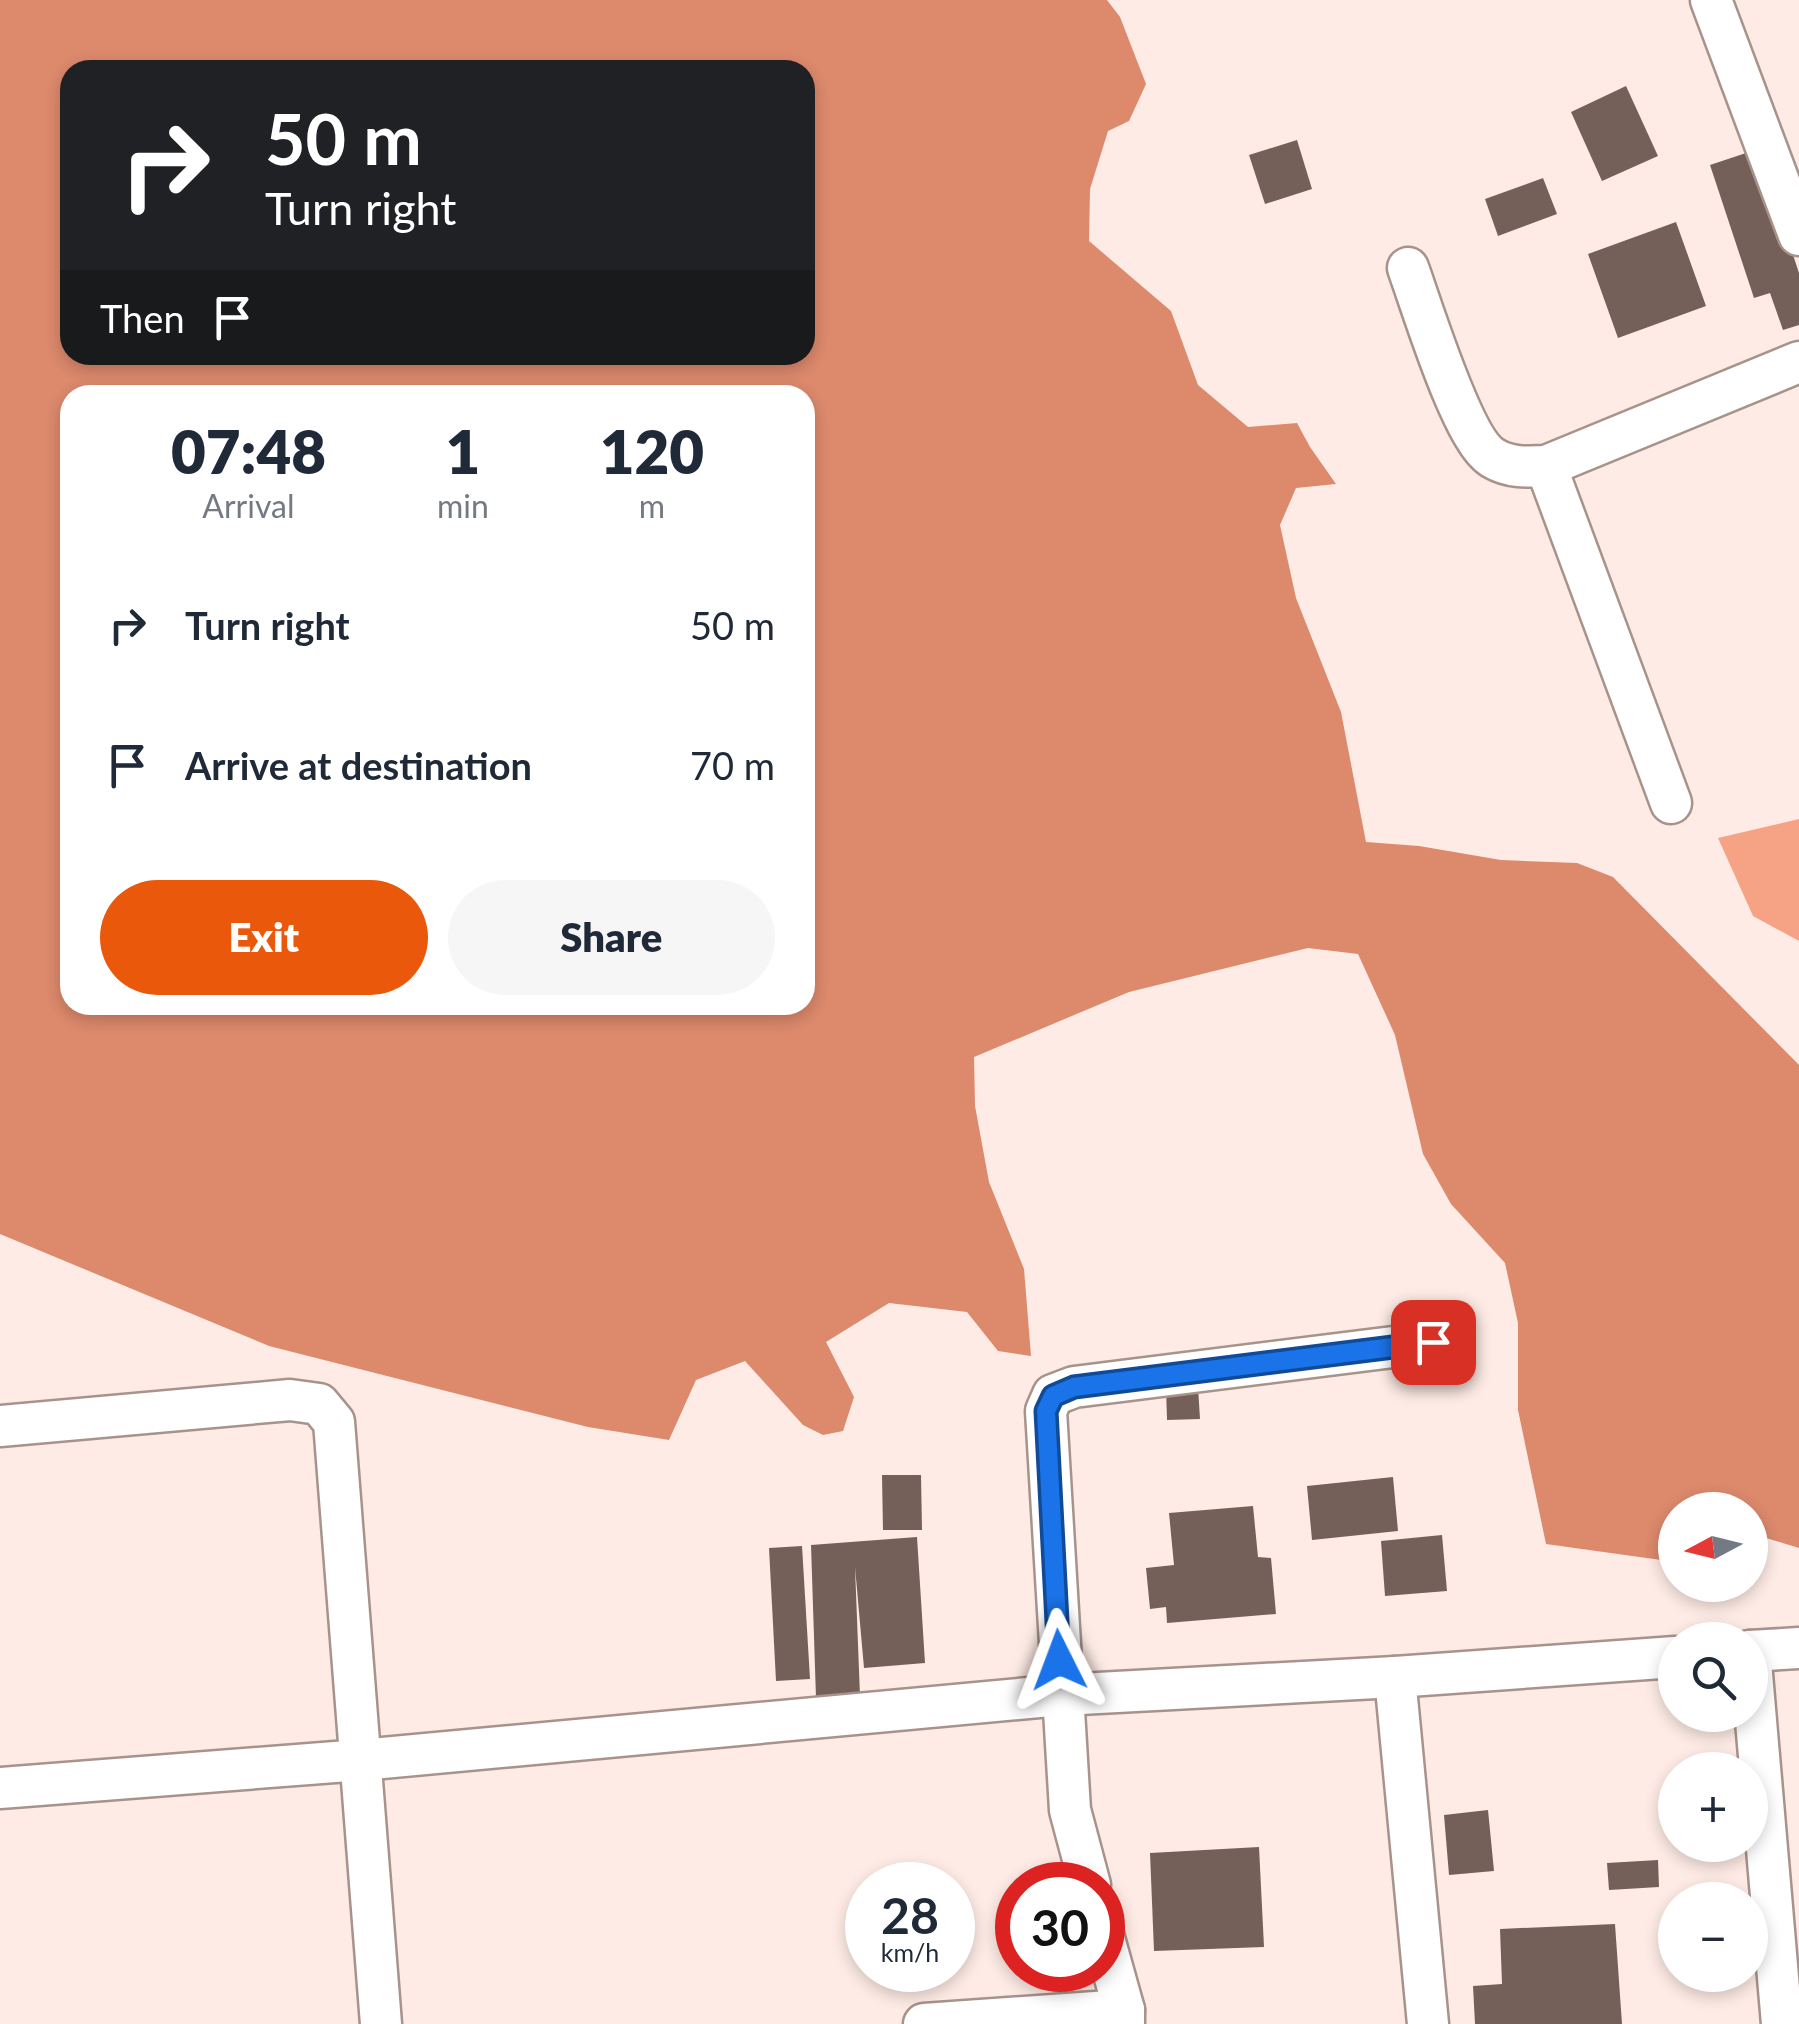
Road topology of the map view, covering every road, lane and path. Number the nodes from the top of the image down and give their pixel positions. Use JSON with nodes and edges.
{"nodes":[{"id":1,"x":1711,"y":0,"type":"edge"},
{"id":2,"x":1799,"y":235,"type":"edge"},
{"id":3,"x":1408,"y":268,"type":"dead end"},
{"id":4,"x":1799,"y":362,"type":"edge"},
{"id":5,"x":1546,"y":466,"type":"junction"},
{"id":6,"x":1672,"y":803,"type":"dead end"},
{"id":7,"x":1433,"y":1342,"type":"dead end"},
{"id":8,"x":0,"y":1426,"type":"edge"},
{"id":9,"x":1799,"y":1648,"type":"edge"},
{"id":10,"x":1768,"y":1651,"type":"edge"},
{"id":11,"x":1658,"y":1658,"type":"edge"},
{"id":12,"x":1395,"y":1677,"type":"junction"},
{"id":13,"x":1061,"y":1696,"type":"junction"},
{"id":14,"x":1757,"y":1732,"type":"edge"},
{"id":15,"x":361,"y":1760,"type":"junction"},
{"id":16,"x":0,"y":1788,"type":"edge"},
{"id":17,"x":1084,"y":1862,"type":"edge"},
{"id":18,"x":1118,"y":1992,"type":"edge"},
{"id":19,"x":1124,"y":2017,"type":"edge"},
{"id":20,"x":380,"y":2024,"type":"edge"},
{"id":21,"x":924,"y":2024,"type":"edge"},
{"id":22,"x":1428,"y":2024,"type":"edge"},
{"id":23,"x":1782,"y":2024,"type":"edge"}],
"edges":[{"from":1,"to":2,"type":"street"},
{"from":3,"to":5,"type":"street"},
{"from":4,"to":5,"type":"street"},
{"from":5,"to":6,"type":"street"},
{"from":7,"to":13,"type":"street"},
{"from":8,"to":15,"type":"street"},
{"from":9,"to":10,"type":"street"},
{"from":11,"to":12,"type":"street"},
{"from":12,"to":13,"type":"street"},
{"from":12,"to":22,"type":"street"},
{"from":13,"to":15,"type":"street"},
{"from":13,"to":17,"type":"street"},
{"from":14,"to":23,"type":"street"},
{"from":15,"to":16,"type":"street"},
{"from":15,"to":20,"type":"street"},
{"from":18,"to":19,"type":"street"},
{"from":19,"to":21,"type":"street"}]}
